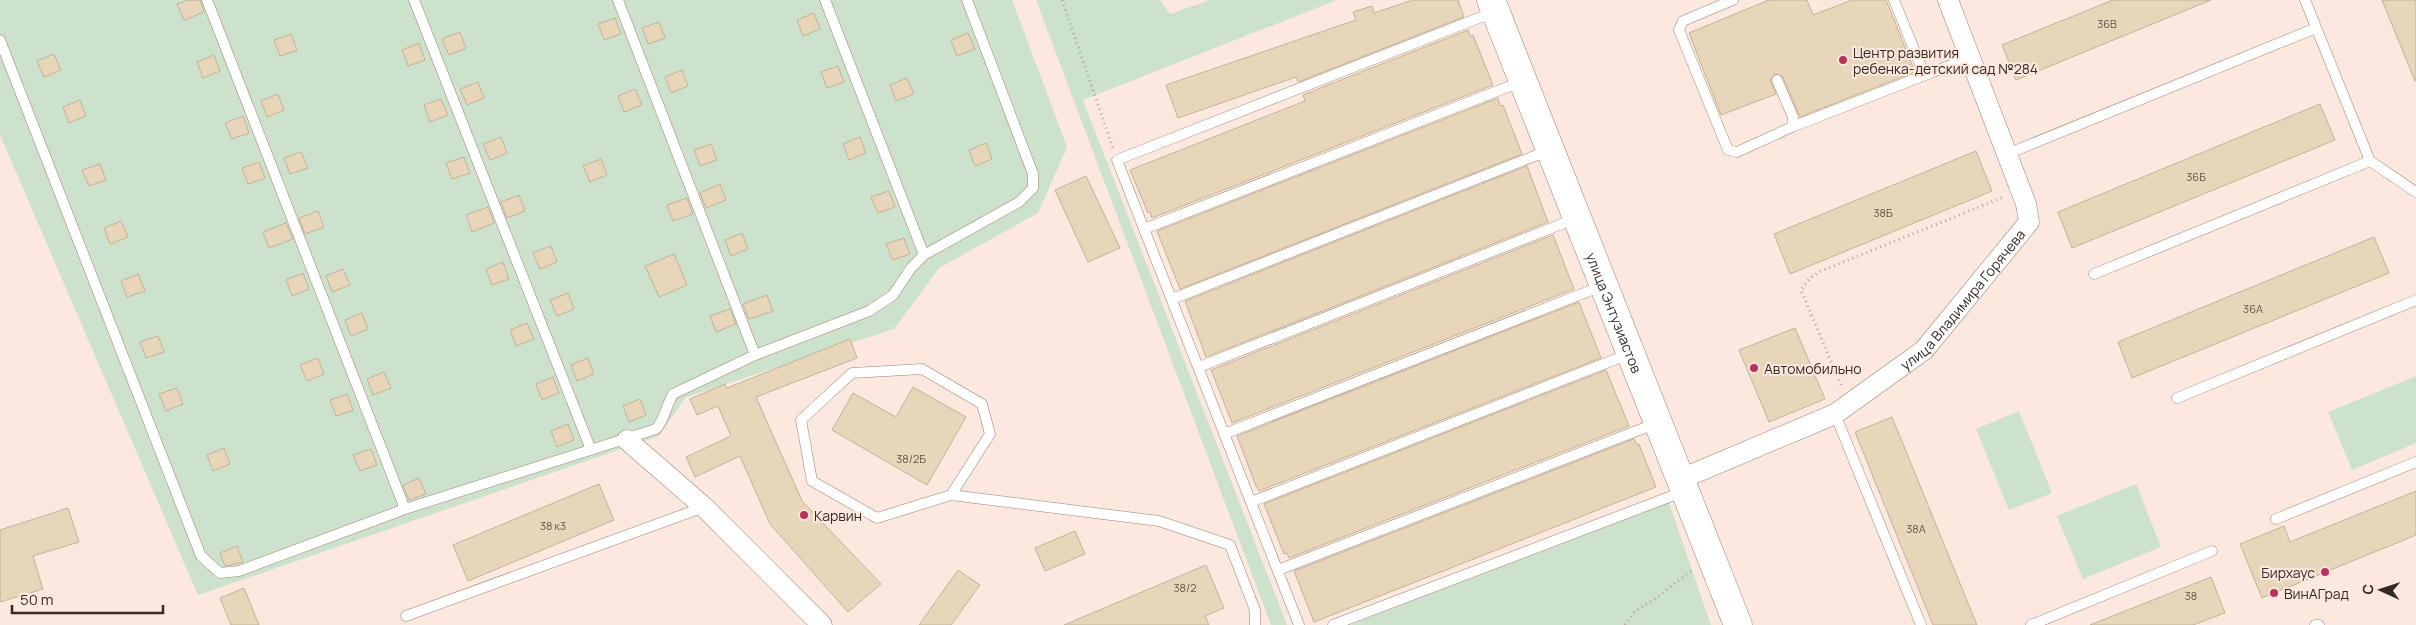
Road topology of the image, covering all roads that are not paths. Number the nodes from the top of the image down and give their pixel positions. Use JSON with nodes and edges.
{"nodes":[{"id":1,"x":206,"y":0,"type":"edge"},
{"id":2,"x":414,"y":0,"type":"edge"},
{"id":3,"x":618,"y":0,"type":"edge"},
{"id":4,"x":825,"y":0,"type":"edge"},
{"id":5,"x":966,"y":0,"type":"edge"},
{"id":6,"x":1733,"y":0,"type":"edge"},
{"id":7,"x":1894,"y":0,"type":"edge"},
{"id":8,"x":2305,"y":0,"type":"edge"},
{"id":9,"x":1952,"y":3,"type":"edge"},
{"id":10,"x":1493,"y":6,"type":"edge"},
{"id":11,"x":2316,"y":28,"type":"junction"},
{"id":12,"x":0,"y":40,"type":"edge"},
{"id":13,"x":1970,"y":58,"type":"junction"},
{"id":14,"x":1933,"y":72,"type":"junction"},
{"id":15,"x":1777,"y":80,"type":"dead end"},
{"id":16,"x":1523,"y":81,"type":"junction"},
{"id":17,"x":1792,"y":127,"type":"junction"},
{"id":18,"x":1551,"y":150,"type":"junction"},
{"id":19,"x":2008,"y":154,"type":"junction"},
{"id":20,"x":2370,"y":161,"type":"junction"},
{"id":21,"x":2416,"y":190,"type":"edge"},
{"id":22,"x":1578,"y":218,"type":"junction"},
{"id":23,"x":1144,"y":229,"type":"junction"},
{"id":24,"x":924,"y":255,"type":"junction"},
{"id":25,"x":2094,"y":274,"type":"dead end"},
{"id":26,"x":1602,"y":286,"type":"junction"},
{"id":27,"x":1172,"y":299,"type":"junction"},
{"id":28,"x":2416,"y":300,"type":"edge"},
{"id":29,"x":1629,"y":354,"type":"junction"},
{"id":30,"x":755,"y":355,"type":"junction"},
{"id":31,"x":1199,"y":367,"type":"junction"},
{"id":32,"x":2176,"y":398,"type":"dead end"},
{"id":33,"x":1842,"y":409,"type":"junction"},
{"id":34,"x":1658,"y":422,"type":"junction"},
{"id":35,"x":1224,"y":434,"type":"junction"},
{"id":36,"x":627,"y":440,"type":"junction"},
{"id":37,"x":591,"y":450,"type":"junction"},
{"id":38,"x":2416,"y":462,"type":"edge"},
{"id":39,"x":1684,"y":485,"type":"junction"},
{"id":40,"x":951,"y":495,"type":"junction"},
{"id":41,"x":1251,"y":502,"type":"junction"},
{"id":42,"x":704,"y":507,"type":"junction"},
{"id":43,"x":405,"y":509,"type":"junction"},
{"id":44,"x":2276,"y":519,"type":"dead end"},
{"id":45,"x":2212,"y":551,"type":"dead end"},
{"id":46,"x":1278,"y":570,"type":"junction"},
{"id":47,"x":406,"y":616,"type":"dead end"},
{"id":48,"x":822,"y":625,"type":"edge"},
{"id":49,"x":1255,"y":625,"type":"edge"},
{"id":50,"x":1299,"y":625,"type":"edge"},
{"id":51,"x":1333,"y":625,"type":"edge"},
{"id":52,"x":1738,"y":625,"type":"edge"},
{"id":53,"x":1921,"y":625,"type":"edge"},
{"id":54,"x":2031,"y":625,"type":"edge"},
{"id":55,"x":2315,"y":625,"type":"edge"},
{"id":56,"x":2319,"y":625,"type":"edge"}],
"edges":[{"from":1,"to":43,"type":"lane"},
{"from":2,"to":37,"type":"lane"},
{"from":3,"to":30,"type":"lane"},
{"from":4,"to":24,"type":"lane"},
{"from":5,"to":24,"type":"lane"},
{"from":6,"to":17,"type":"lane"},
{"from":7,"to":14,"type":"lane"},
{"from":8,"to":11,"type":"lane"},
{"from":9,"to":13,"type":"street","name":"улица Владимира Горячева"},
{"from":10,"to":16,"type":"main road","name":"улица Энтузиастов"},
{"from":10,"to":23,"type":"lane"},
{"from":11,"to":19,"type":"lane"},
{"from":11,"to":20,"type":"lane"},
{"from":12,"to":43,"type":"lane"},
{"from":13,"to":14,"type":"lane"},
{"from":13,"to":19,"type":"street","name":"улица Владимира Горячева"},
{"from":14,"to":17,"type":"lane"},
{"from":15,"to":17,"type":"lane"},
{"from":16,"to":18,"type":"main road","name":"улица Энтузиастов"},
{"from":16,"to":23,"type":"lane"},
{"from":18,"to":22,"type":"main road","name":"улица Энтузиастов"},
{"from":18,"to":27,"type":"lane"},
{"from":19,"to":33,"type":"street","name":"улица Владимира Горячева"},
{"from":20,"to":21,"type":"lane"},
{"from":20,"to":25,"type":"lane"},
{"from":22,"to":26,"type":"main road","name":"улица Энтузиастов"},
{"from":22,"to":31,"type":"lane"},
{"from":23,"to":27,"type":"lane"},
{"from":24,"to":30,"type":"lane"},
{"from":26,"to":29,"type":"main road","name":"улица Энтузиастов"},
{"from":26,"to":35,"type":"lane"},
{"from":27,"to":31,"type":"lane"},
{"from":28,"to":32,"type":"lane"},
{"from":29,"to":34,"type":"main road","name":"улица Энтузиастов"},
{"from":29,"to":41,"type":"lane"},
{"from":30,"to":36,"type":"lane"},
{"from":31,"to":35,"type":"lane"},
{"from":33,"to":39,"type":"street","name":"улица Владимира Горячева"},
{"from":33,"to":53,"type":"lane"},
{"from":34,"to":39,"type":"main road","name":"улица Энтузиастов"},
{"from":34,"to":46,"type":"lane"},
{"from":35,"to":41,"type":"lane"},
{"from":36,"to":37,"type":"lane"},
{"from":36,"to":42,"type":"street"},
{"from":37,"to":43,"type":"lane"},
{"from":38,"to":44,"type":"lane"},
{"from":39,"to":51,"type":"lane"},
{"from":39,"to":52,"type":"main road","name":"улица Энтузиастов"},
{"from":40,"to":40,"type":"lane"},
{"from":40,"to":49,"type":"lane"},
{"from":41,"to":46,"type":"lane"},
{"from":42,"to":47,"type":"lane"},
{"from":42,"to":48,"type":"street"},
{"from":45,"to":54,"type":"lane"},
{"from":46,"to":50,"type":"lane"},
{"from":55,"to":56,"type":"lane"}]}
